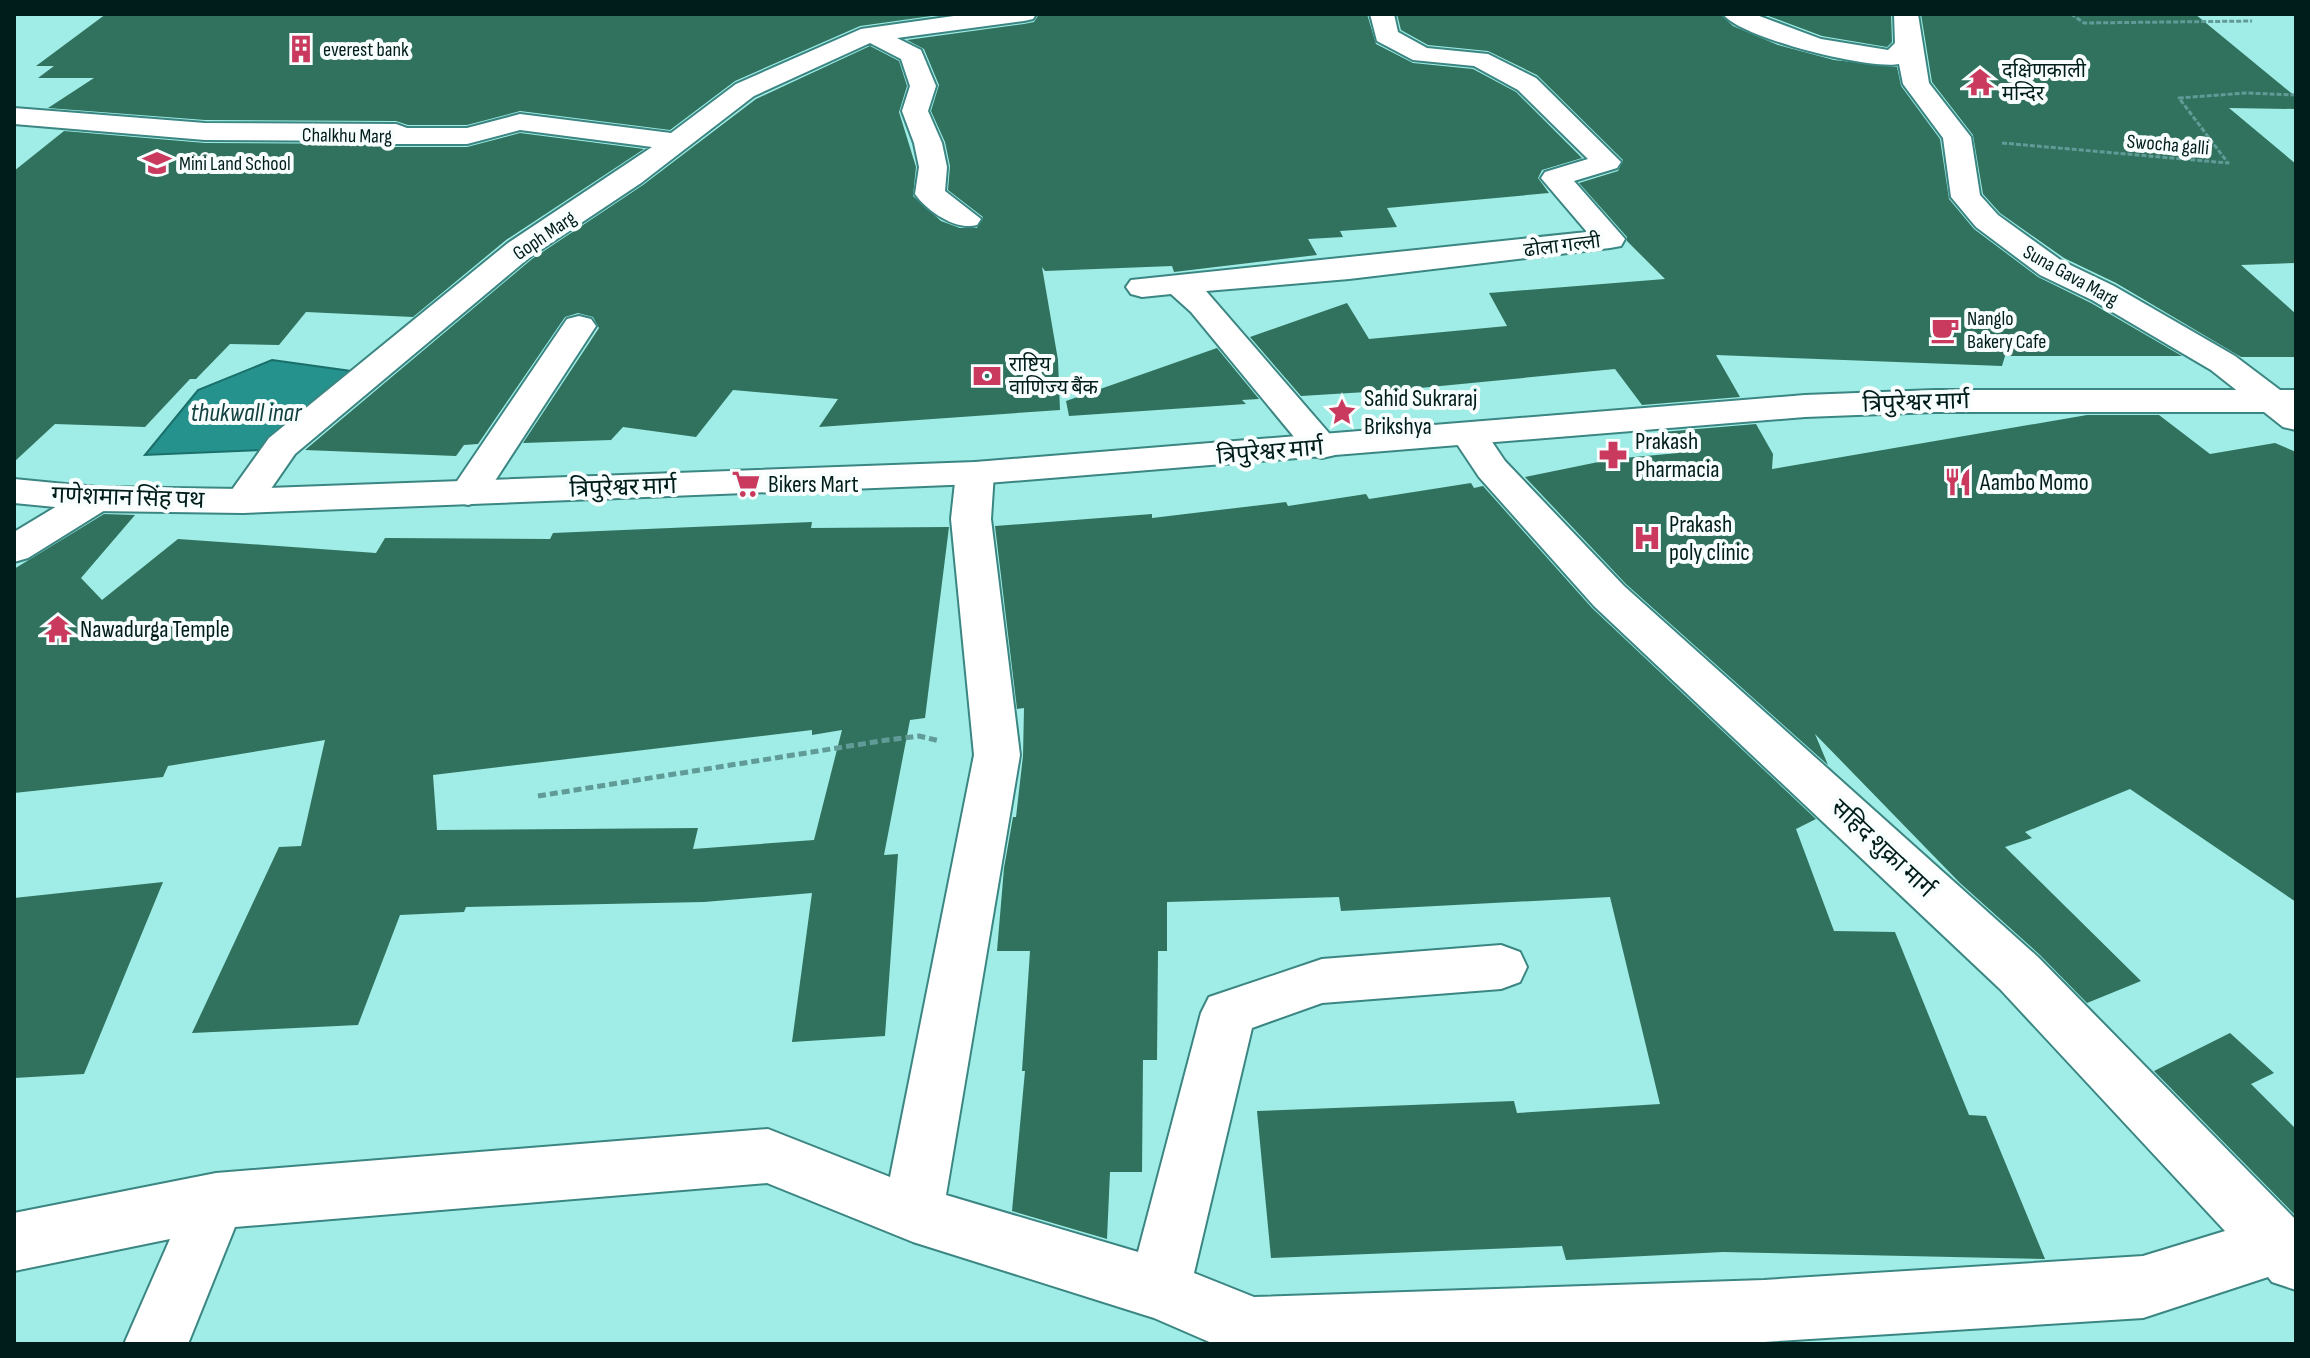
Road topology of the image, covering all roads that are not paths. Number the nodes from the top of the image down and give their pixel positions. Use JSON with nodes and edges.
{"nodes":[{"id":1,"x":1024,"y":14,"type":"edge"},
{"id":2,"x":1382,"y":14,"type":"edge"},
{"id":3,"x":1735,"y":14,"type":"edge"},
{"id":4,"x":1906,"y":14,"type":"edge"},
{"id":5,"x":871,"y":24,"type":"edge"},
{"id":6,"x":1908,"y":45,"type":"junction"},
{"id":7,"x":14,"y":116,"type":"edge"},
{"id":8,"x":677,"y":142,"type":"junction"},
{"id":9,"x":966,"y":219,"type":"dead end"},
{"id":10,"x":1179,"y":284,"type":"junction"},
{"id":11,"x":1142,"y":287,"type":"dead end"},
{"id":12,"x":579,"y":326,"type":"dead end"},
{"id":13,"x":2287,"y":407,"type":"edge"},
{"id":14,"x":1469,"y":435,"type":"junction"},
{"id":15,"x":1322,"y":447,"type":"junction"},
{"id":16,"x":975,"y":473,"type":"junction"},
{"id":17,"x":14,"y":491,"type":"edge"},
{"id":18,"x":468,"y":493,"type":"junction"},
{"id":19,"x":96,"y":499,"type":"junction"},
{"id":20,"x":243,"y":501,"type":"junction"},
{"id":21,"x":14,"y":549,"type":"edge"},
{"id":22,"x":1501,"y":967,"type":"dead end"},
{"id":23,"x":216,"y":1201,"type":"junction"},
{"id":24,"x":913,"y":1214,"type":"junction"},
{"id":25,"x":14,"y":1242,"type":"edge"},
{"id":26,"x":2287,"y":1254,"type":"edge"},
{"id":27,"x":1159,"y":1289,"type":"junction"},
{"id":28,"x":1780,"y":1328,"type":"edge"},
{"id":29,"x":1254,"y":1336,"type":"edge"},
{"id":30,"x":156,"y":1344,"type":"edge"}],
"edges":[{"from":1,"to":5,"type":"main road","name":"Goph Marg"},
{"from":2,"to":10,"type":"main road","name":"ढोला गल्ली"},
{"from":3,"to":6,"type":"main road"},
{"from":4,"to":6,"type":"main road","name":"Suna Gava Marg"},
{"from":5,"to":8,"type":"main road","name":"Goph Marg"},
{"from":5,"to":9,"type":"main road"},
{"from":6,"to":13,"type":"main road","name":"Suna Gava Marg"},
{"from":7,"to":8,"type":"main road","name":"Chalkhu Marg"},
{"from":8,"to":20,"type":"main road","name":"Goph Marg"},
{"from":10,"to":11,"type":"main road","name":"ढोला गल्ली"},
{"from":10,"to":15,"type":"main road"},
{"from":12,"to":18,"type":"main road"},
{"from":13,"to":14,"type":"main road","name":"त्रिपुरेश्वर मार्ग"},
{"from":14,"to":15,"type":"main road","name":"त्रिपुरेश्वर मार्ग"},
{"from":14,"to":26,"type":"main road","name":"सहिद शुक्रा मार्ग"},
{"from":15,"to":16,"type":"main road","name":"त्रिपुरेश्वर मार्ग"},
{"from":16,"to":18,"type":"main road","name":"त्रिपुरेश्वर मार्ग"},
{"from":16,"to":24,"type":"main road"},
{"from":17,"to":19,"type":"main road","name":"गणेशमान सिंह पथ"},
{"from":18,"to":20,"type":"main road","name":"त्रिपुरेश्वर मार्ग"},
{"from":19,"to":20,"type":"main road","name":"गणेशमान सिंह पथ"},
{"from":19,"to":21,"type":"main road"},
{"from":22,"to":27,"type":"main road"},
{"from":23,"to":24,"type":"main road"},
{"from":23,"to":25,"type":"main road"},
{"from":23,"to":30,"type":"main road"},
{"from":24,"to":27,"type":"main road"},
{"from":26,"to":28,"type":"main road"},
{"from":27,"to":29,"type":"main road"},
{"from":28,"to":29,"type":"main road"}]}
